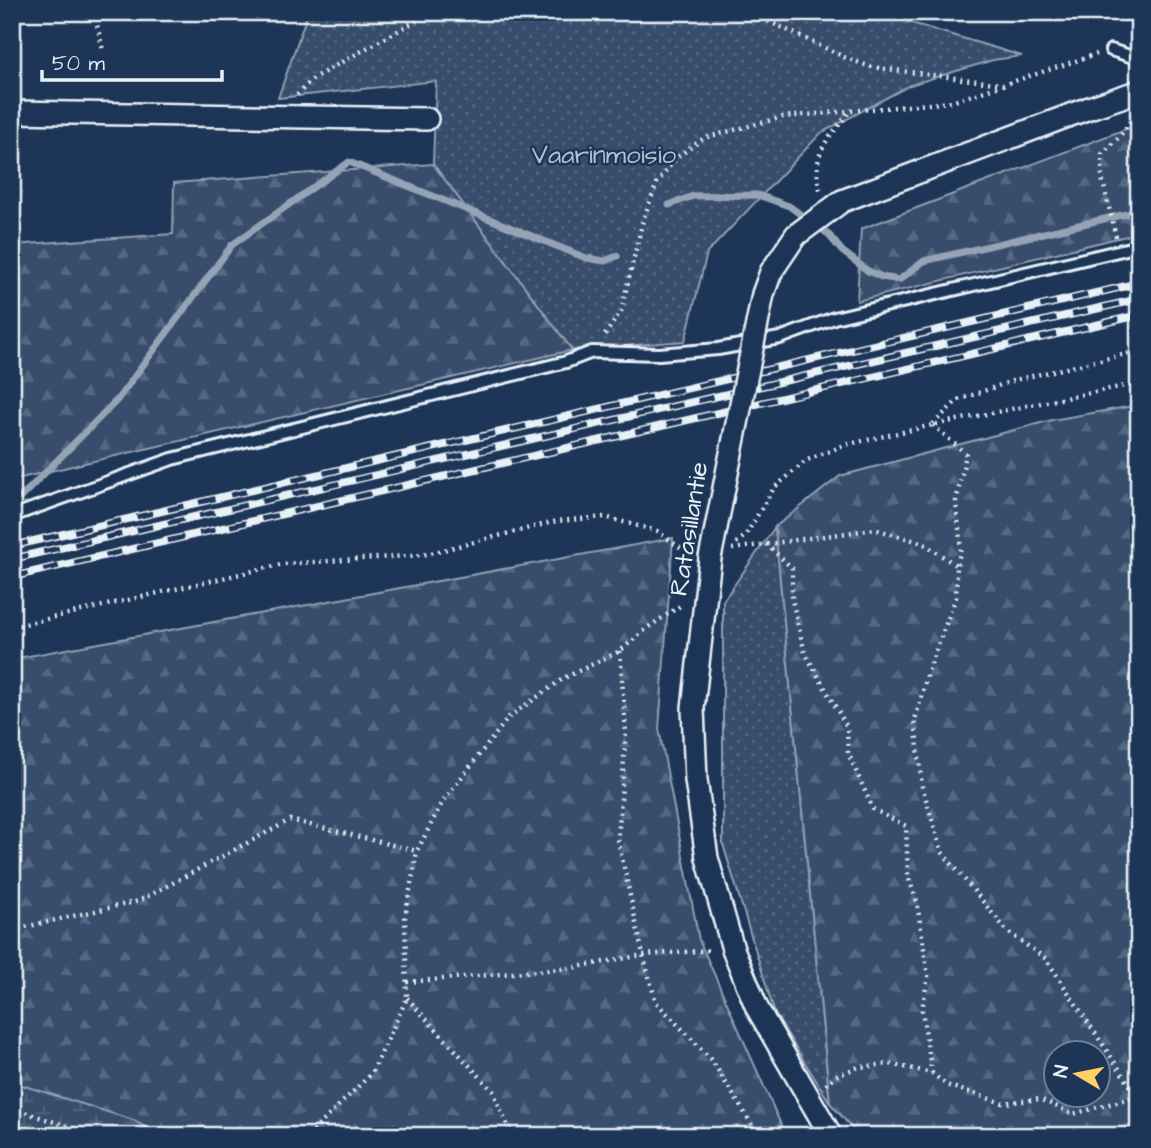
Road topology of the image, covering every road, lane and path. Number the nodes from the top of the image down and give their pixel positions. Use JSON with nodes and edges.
{"nodes":[{"id":1,"x":94,"y":12,"type":"edge"},
{"id":2,"x":432,"y":12,"type":"edge"},
{"id":3,"x":749,"y":12,"type":"edge"},
{"id":4,"x":103,"y":50,"type":"dead end"},
{"id":5,"x":1111,"y":50,"type":"joint"},
{"id":6,"x":1139,"y":59,"type":"edge"},
{"id":7,"x":1006,"y":85,"type":"junction"},
{"id":8,"x":1139,"y":90,"type":"edge"},
{"id":9,"x":850,"y":111,"type":"junction"},
{"id":10,"x":12,"y":113,"type":"edge"},
{"id":11,"x":277,"y":116,"type":"junction"},
{"id":12,"x":1134,"y":116,"type":"dead end"},
{"id":13,"x":427,"y":119,"type":"dead end"},
{"id":14,"x":819,"y":196,"type":"dead end"},
{"id":15,"x":1139,"y":246,"type":"edge"},
{"id":16,"x":1120,"y":251,"type":"junction"},
{"id":17,"x":1139,"y":351,"type":"edge"},
{"id":18,"x":592,"y":352,"type":"junction"},
{"id":19,"x":1139,"y":383,"type":"edge"},
{"id":20,"x":933,"y":425,"type":"junction"},
{"id":21,"x":12,"y":516,"type":"edge"},
{"id":22,"x":766,"y":544,"type":"junction"},
{"id":23,"x":719,"y":553,"type":"junction"},
{"id":24,"x":957,"y":566,"type":"junction"},
{"id":25,"x":706,"y":588,"type":"junction"},
{"id":26,"x":12,"y":627,"type":"edge"},
{"id":27,"x":620,"y":651,"type":"junction"},
{"id":28,"x":417,"y":851,"type":"junction"},
{"id":29,"x":12,"y":930,"type":"edge"},
{"id":30,"x":733,"y":949,"type":"junction"},
{"id":31,"x":643,"y":955,"type":"junction"},
{"id":32,"x":407,"y":982,"type":"junction"},
{"id":33,"x":407,"y":998,"type":"junction"},
{"id":34,"x":932,"y":1073,"type":"junction"},
{"id":35,"x":1137,"y":1098,"type":"edge"},
{"id":36,"x":12,"y":1108,"type":"edge"},
{"id":37,"x":817,"y":1110,"type":"junction"},
{"id":38,"x":97,"y":1136,"type":"edge"},
{"id":39,"x":307,"y":1136,"type":"edge"},
{"id":40,"x":512,"y":1136,"type":"edge"},
{"id":41,"x":759,"y":1136,"type":"edge"},
{"id":42,"x":831,"y":1136,"type":"edge"}],
"edges":[{"from":1,"to":4,"type":"path"},
{"from":2,"to":11,"type":"path"},
{"from":3,"to":7,"type":"path"},
{"from":5,"to":6,"type":"lane"},
{"from":5,"to":7,"type":"path"},
{"from":7,"to":9,"type":"path"},
{"from":8,"to":23,"type":"street","name":"Ratasillantie","bridge":true},
{"from":9,"to":14,"type":"path"},
{"from":9,"to":18,"type":"path"},
{"from":10,"to":11,"type":"street"},
{"from":11,"to":13,"type":"street"},
{"from":12,"to":16,"type":"path"},
{"from":15,"to":16,"type":"lane"},
{"from":16,"to":18,"type":"lane"},
{"from":17,"to":20,"type":"path"},
{"from":18,"to":21,"type":"lane"},
{"from":19,"to":20,"type":"path"},
{"from":20,"to":23,"type":"path"},
{"from":20,"to":24,"type":"path"},
{"from":22,"to":23,"type":"path"},
{"from":22,"to":24,"type":"path"},
{"from":22,"to":34,"type":"path"},
{"from":23,"to":25,"type":"street","name":"Ratasillantie"},
{"from":23,"to":26,"type":"path"},
{"from":24,"to":35,"type":"path"},
{"from":25,"to":27,"type":"path"},
{"from":25,"to":30,"type":"street","name":"Ratasillantie"},
{"from":27,"to":28,"type":"path"},
{"from":27,"to":31,"type":"path"},
{"from":28,"to":29,"type":"path"},
{"from":28,"to":32,"type":"path"},
{"from":30,"to":31,"type":"path"},
{"from":30,"to":37,"type":"street","name":"Ratasillantie"},
{"from":31,"to":32,"type":"path"},
{"from":31,"to":41,"type":"path"},
{"from":32,"to":33,"type":"path"},
{"from":33,"to":39,"type":"path"},
{"from":33,"to":40,"type":"path"},
{"from":34,"to":35,"type":"path"},
{"from":34,"to":37,"type":"path"},
{"from":36,"to":38,"type":"path"},
{"from":37,"to":42,"type":"street","name":"Ratasillantie"}]}
